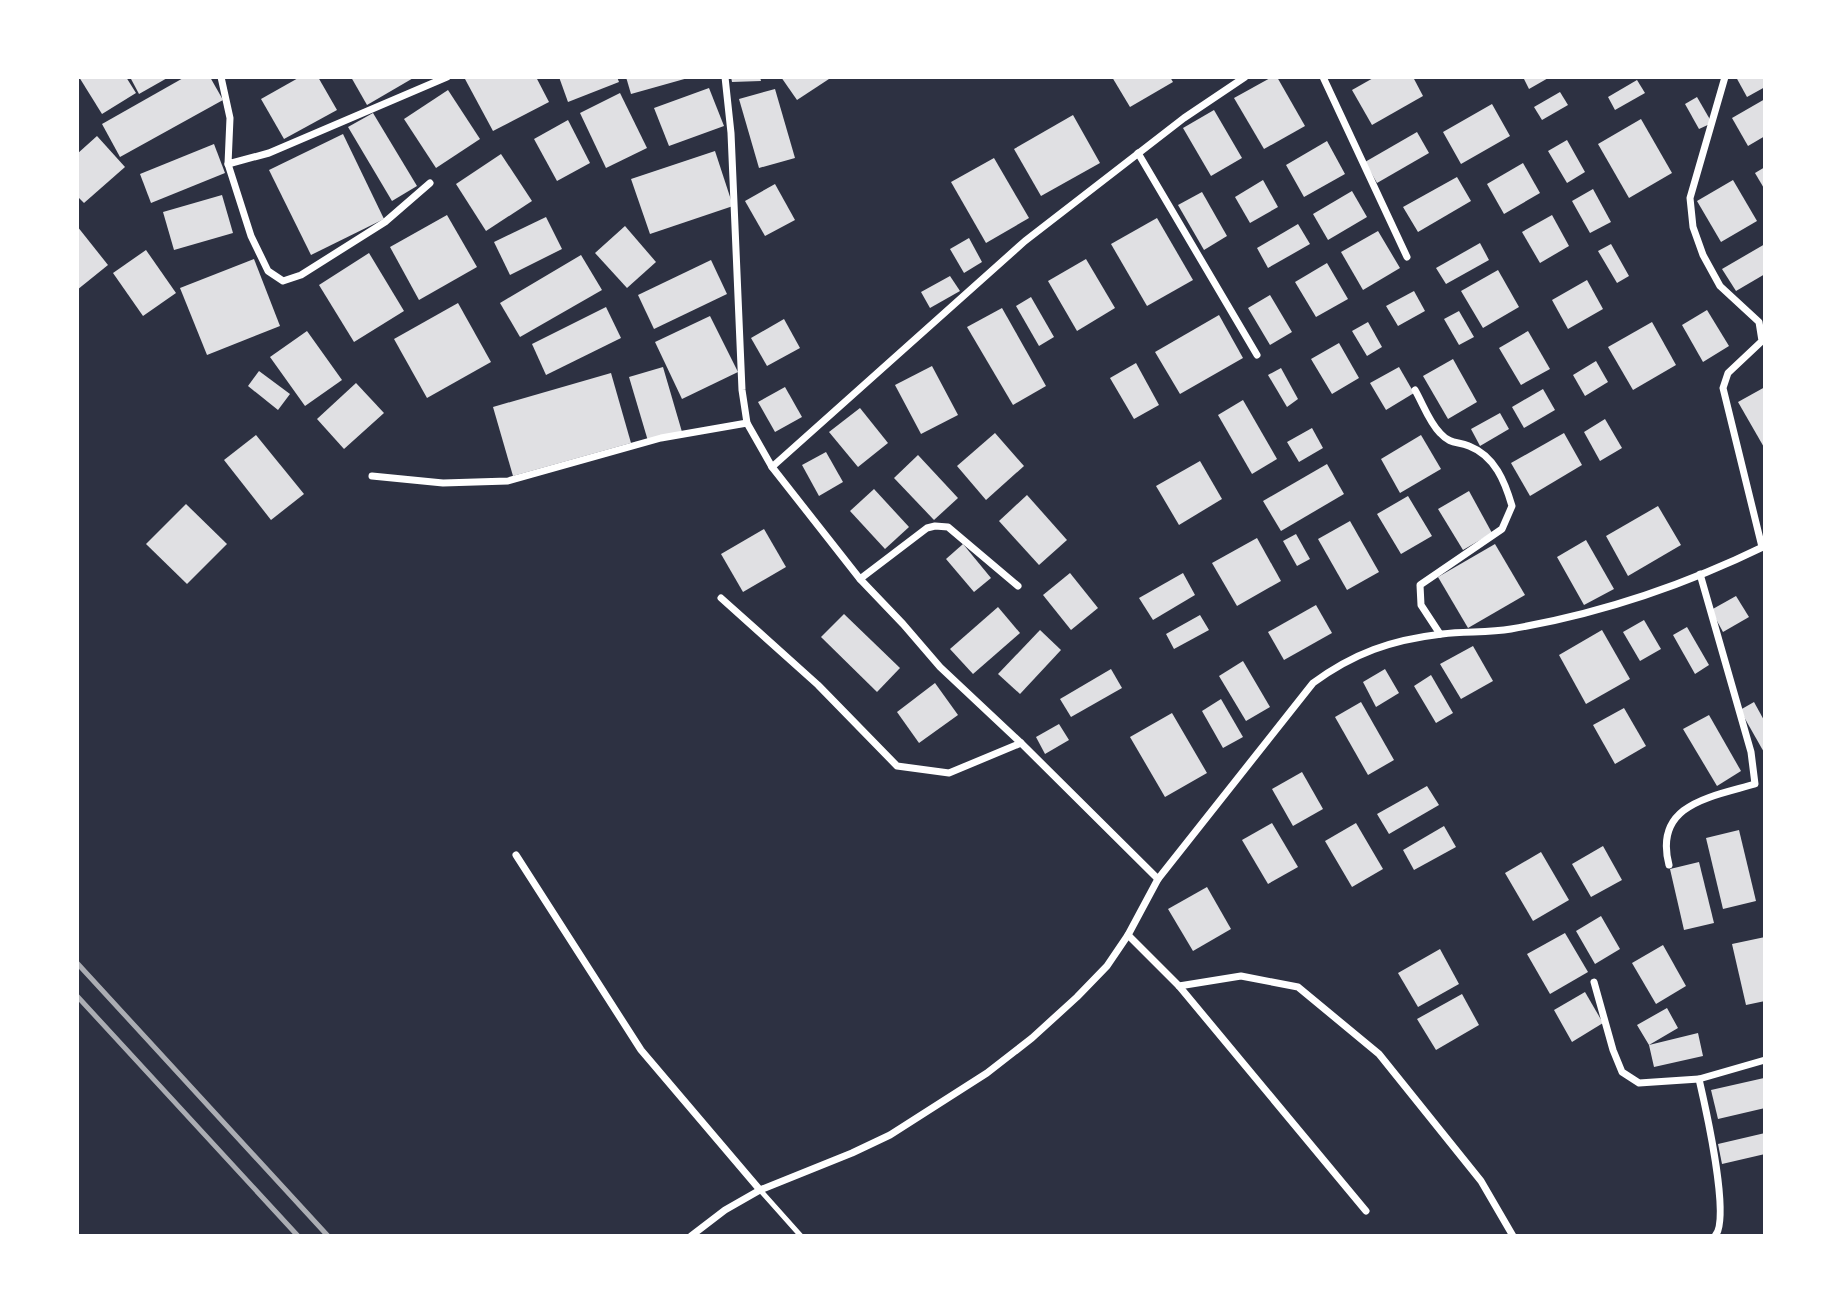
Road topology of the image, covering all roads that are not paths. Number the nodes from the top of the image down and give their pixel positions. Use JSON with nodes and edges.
{"nodes":[{"id":1,"x":221,"y":77,"type":"edge"},
{"id":2,"x":447,"y":77,"type":"edge"},
{"id":3,"x":725,"y":77,"type":"edge"},
{"id":4,"x":1245,"y":77,"type":"edge"},
{"id":5,"x":1323,"y":77,"type":"edge"},
{"id":6,"x":1725,"y":77,"type":"edge"},
{"id":7,"x":1138,"y":153,"type":"junction"},
{"id":8,"x":228,"y":164,"type":"junction"},
{"id":9,"x":430,"y":183,"type":"dead end"},
{"id":10,"x":1407,"y":257,"type":"dead end"},
{"id":11,"x":1257,"y":355,"type":"dead end"},
{"id":12,"x":1415,"y":390,"type":"dead end"},
{"id":13,"x":747,"y":423,"type":"junction"},
{"id":14,"x":772,"y":467,"type":"junction"},
{"id":15,"x":372,"y":475,"type":"dead end"},
{"id":16,"x":1764,"y":547,"type":"edge"},
{"id":17,"x":1700,"y":574,"type":"junction"},
{"id":18,"x":860,"y":579,"type":"junction"},
{"id":19,"x":1018,"y":586,"type":"dead end"},
{"id":20,"x":721,"y":598,"type":"dead end"},
{"id":21,"x":1440,"y":634,"type":"junction"},
{"id":22,"x":1021,"y":743,"type":"junction"},
{"id":23,"x":1765,"y":782,"type":"edge"},
{"id":24,"x":1755,"y":783,"type":"junction"},
{"id":25,"x":516,"y":855,"type":"dead end"},
{"id":26,"x":1669,"y":865,"type":"dead end"},
{"id":27,"x":1158,"y":878,"type":"junction"},
{"id":28,"x":1128,"y":935,"type":"junction"},
{"id":29,"x":1594,"y":982,"type":"dead end"},
{"id":30,"x":1179,"y":986,"type":"junction"},
{"id":31,"x":1765,"y":1060,"type":"edge"},
{"id":32,"x":1699,"y":1079,"type":"junction"},
{"id":33,"x":760,"y":1190,"type":"junction"},
{"id":34,"x":1366,"y":1211,"type":"dead end"},
{"id":35,"x":691,"y":1236,"type":"edge"},
{"id":36,"x":801,"y":1236,"type":"edge"},
{"id":37,"x":1513,"y":1236,"type":"edge"},
{"id":38,"x":1714,"y":1236,"type":"edge"}],
"edges":[{"from":1,"to":8,"type":"street"},
{"from":2,"to":8,"type":"street"},
{"from":3,"to":13,"type":"street"},
{"from":4,"to":7,"type":"street"},
{"from":5,"to":10,"type":"street"},
{"from":6,"to":16,"type":"street"},
{"from":7,"to":11,"type":"street"},
{"from":7,"to":14,"type":"street"},
{"from":8,"to":9,"type":"street"},
{"from":12,"to":21,"type":"street"},
{"from":13,"to":14,"type":"street"},
{"from":13,"to":15,"type":"street"},
{"from":14,"to":18,"type":"street"},
{"from":16,"to":17,"type":"street"},
{"from":17,"to":21,"type":"street"},
{"from":17,"to":24,"type":"street"},
{"from":18,"to":19,"type":"street"},
{"from":18,"to":22,"type":"street"},
{"from":20,"to":22,"type":"street"},
{"from":21,"to":27,"type":"street"},
{"from":22,"to":27,"type":"street"},
{"from":23,"to":24,"type":"street"},
{"from":24,"to":26,"type":"street"},
{"from":25,"to":33,"type":"street"},
{"from":27,"to":28,"type":"street"},
{"from":28,"to":30,"type":"street"},
{"from":28,"to":33,"type":"street"},
{"from":29,"to":32,"type":"street"},
{"from":30,"to":34,"type":"street"},
{"from":30,"to":37,"type":"street"},
{"from":31,"to":32,"type":"street"},
{"from":32,"to":38,"type":"street"},
{"from":33,"to":35,"type":"street"},
{"from":33,"to":36,"type":"lane"}]}
